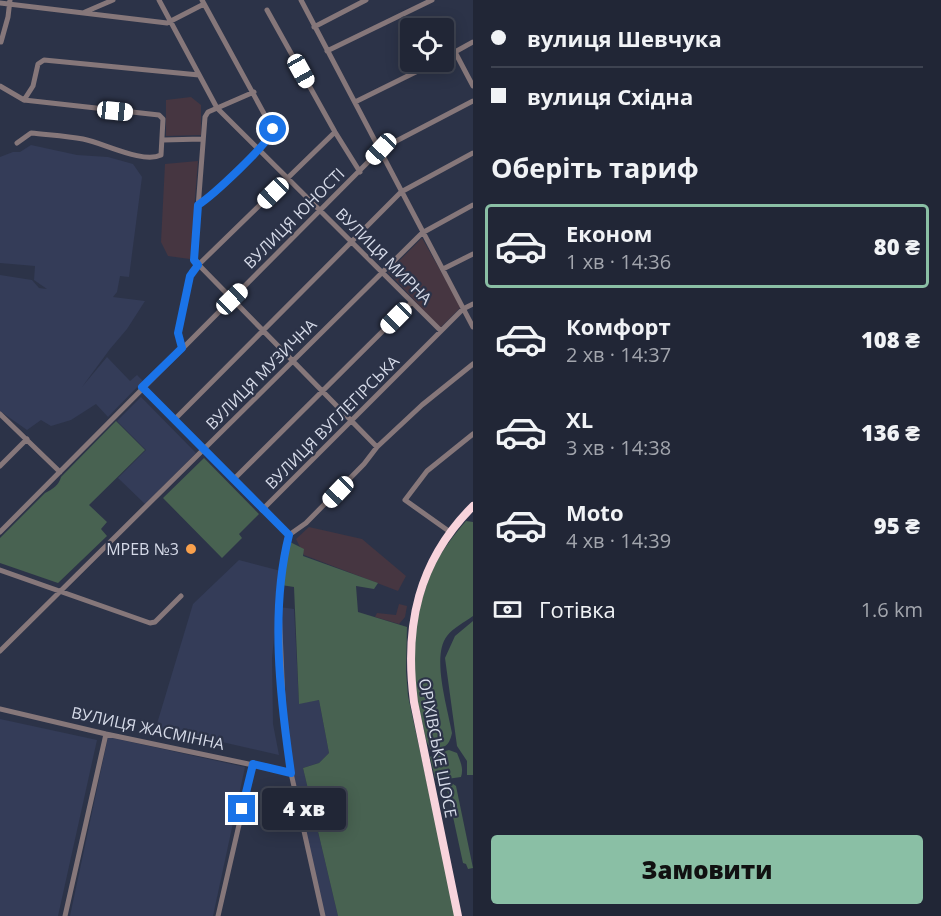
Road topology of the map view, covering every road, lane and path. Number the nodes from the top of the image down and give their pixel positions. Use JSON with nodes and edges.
{"nodes":[{"id":1,"x":113,"y":0,"type":"edge"},
{"id":2,"x":159,"y":0,"type":"edge"},
{"id":3,"x":301,"y":0,"type":"edge"},
{"id":4,"x":366,"y":0,"type":"edge"},
{"id":5,"x":429,"y":1,"type":"edge"},
{"id":6,"x":9,"y":2,"type":"edge"},
{"id":7,"x":203,"y":2,"type":"edge"},
{"id":8,"x":0,"y":3,"type":"edge"},
{"id":9,"x":22,"y":3,"type":"edge"},
{"id":10,"x":267,"y":10,"type":"dead end"},
{"id":11,"x":84,"y":13,"type":"junction"},
{"id":12,"x":171,"y":22,"type":"junction"},
{"id":13,"x":314,"y":27,"type":"junction"},
{"id":14,"x":2,"y":42,"type":"edge"},
{"id":15,"x":473,"y":42,"type":"edge"},
{"id":16,"x":327,"y":51,"type":"junction"},
{"id":17,"x":455,"y":52,"type":"joint"},
{"id":18,"x":416,"y":72,"type":"edge"},
{"id":19,"x":199,"y":75,"type":"junction"},
{"id":20,"x":473,"y":86,"type":"edge"},
{"id":21,"x":1,"y":88,"type":"edge"},
{"id":22,"x":254,"y":92,"type":"junction"},
{"id":23,"x":24,"y":100,"type":"junction"},
{"id":24,"x":473,"y":101,"type":"edge"},
{"id":25,"x":355,"y":102,"type":"junction"},
{"id":26,"x":217,"y":108,"type":"junction"},
{"id":27,"x":335,"y":132,"type":"junction"},
{"id":28,"x":202,"y":139,"type":"junction"},
{"id":29,"x":163,"y":140,"type":"junction"},
{"id":30,"x":17,"y":142,"type":"dead end"},
{"id":31,"x":258,"y":149,"type":"junction"},
{"id":32,"x":381,"y":149,"type":"junction"},
{"id":33,"x":473,"y":153,"type":"edge"},
{"id":34,"x":360,"y":172,"type":"junction"},
{"id":35,"x":288,"y":179,"type":"junction"},
{"id":36,"x":401,"y":192,"type":"junction"},
{"id":37,"x":198,"y":205,"type":"junction"},
{"id":38,"x":473,"y":205,"type":"edge"},
{"id":39,"x":320,"y":211,"type":"junction"},
{"id":40,"x":422,"y":232,"type":"junction"},
{"id":41,"x":352,"y":241,"type":"junction"},
{"id":42,"x":473,"y":254,"type":"edge"},
{"id":43,"x":198,"y":265,"type":"junction"},
{"id":44,"x":443,"y":269,"type":"junction"},
{"id":45,"x":383,"y":272,"type":"junction"},
{"id":46,"x":232,"y":299,"type":"junction"},
{"id":47,"x":411,"y":303,"type":"junction"},
{"id":48,"x":473,"y":304,"type":"edge"},
{"id":49,"x":463,"y":309,"type":"junction"},
{"id":50,"x":473,"y":327,"type":"edge"},
{"id":51,"x":263,"y":330,"type":"junction"},
{"id":52,"x":441,"y":331,"type":"junction"},
{"id":53,"x":182,"y":348,"type":"junction"},
{"id":54,"x":293,"y":360,"type":"junction"},
{"id":55,"x":473,"y":364,"type":"edge"},
{"id":56,"x":142,"y":387,"type":"junction"},
{"id":57,"x":323,"y":391,"type":"junction"},
{"id":58,"x":0,"y":414,"type":"edge"},
{"id":59,"x":174,"y":420,"type":"junction"},
{"id":60,"x":352,"y":421,"type":"junction"},
{"id":61,"x":473,"y":434,"type":"edge"},
{"id":62,"x":27,"y":439,"type":"junction"},
{"id":63,"x":377,"y":447,"type":"junction"},
{"id":64,"x":204,"y":450,"type":"junction"},
{"id":65,"x":0,"y":466,"type":"edge"},
{"id":66,"x":60,"y":472,"type":"junction"},
{"id":67,"x":233,"y":480,"type":"junction"},
{"id":68,"x":473,"y":506,"type":"edge"},
{"id":69,"x":262,"y":510,"type":"junction"},
{"id":70,"x":0,"y":532,"type":"edge"},
{"id":71,"x":450,"y":532,"type":"junction"},
{"id":72,"x":289,"y":535,"type":"junction"},
{"id":73,"x":0,"y":570,"type":"edge"},
{"id":74,"x":59,"y":591,"type":"junction"},
{"id":75,"x":181,"y":597,"type":"dead end"},
{"id":76,"x":0,"y":651,"type":"edge"},
{"id":77,"x":0,"y":709,"type":"edge"},
{"id":78,"x":106,"y":734,"type":"junction"},
{"id":79,"x":253,"y":764,"type":"junction"},
{"id":80,"x":291,"y":773,"type":"junction"},
{"id":81,"x":65,"y":916,"type":"edge"},
{"id":82,"x":218,"y":916,"type":"edge"},
{"id":83,"x":323,"y":916,"type":"edge"},
{"id":84,"x":458,"y":916,"type":"edge"}],
"edges":[{"from":1,"to":11,"type":"street"},
{"from":2,"to":12,"type":"street","name":"ВУЛИЦЯ МИРНА"},
{"from":3,"to":13,"type":"street"},
{"from":4,"to":13,"type":"street"},
{"from":5,"to":16,"type":"street"},
{"from":6,"to":8,"type":"street"},
{"from":6,"to":9,"type":"street"},
{"from":6,"to":14,"type":"street"},
{"from":7,"to":12,"type":"street"},
{"from":7,"to":22,"type":"street"},
{"from":9,"to":11,"type":"street"},
{"from":10,"to":27,"type":"street"},
{"from":11,"to":12,"type":"street"},
{"from":12,"to":19,"type":"street","name":"ВУЛИЦЯ МИРНА"},
{"from":13,"to":16,"type":"street"},
{"from":15,"to":17,"type":"street"},
{"from":16,"to":25,"type":"street"},
{"from":17,"to":20,"type":"street"},
{"from":18,"to":25,"type":"street"},
{"from":19,"to":23,"type":"street"},
{"from":19,"to":26,"type":"street","name":"ВУЛИЦЯ МИРНА"},
{"from":21,"to":23,"type":"street"},
{"from":22,"to":26,"type":"street"},
{"from":22,"to":31,"type":"street"},
{"from":23,"to":29,"type":"street"},
{"from":24,"to":32,"type":"street","name":"ВУЛИЦЯ ЮНОСТІ"},
{"from":25,"to":32,"type":"street"},
{"from":26,"to":28,"type":"street"},
{"from":26,"to":31,"type":"street","name":"ВУЛИЦЯ МИРНА"},
{"from":27,"to":34,"type":"street"},
{"from":27,"to":35,"type":"street"},
{"from":28,"to":29,"type":"street"},
{"from":28,"to":37,"type":"street"},
{"from":29,"to":30,"type":"street"},
{"from":31,"to":35,"type":"street","name":"ВУЛИЦЯ МИРНА"},
{"from":31,"to":37,"type":"street"},
{"from":32,"to":34,"type":"street","name":"ВУЛИЦЯ ЮНОСТІ"},
{"from":32,"to":36,"type":"street"},
{"from":33,"to":36,"type":"street"},
{"from":34,"to":39,"type":"street","name":"ВУЛИЦЯ ЮНОСТІ"},
{"from":35,"to":39,"type":"street","name":"ВУЛИЦЯ МИРНА"},
{"from":35,"to":43,"type":"street"},
{"from":36,"to":40,"type":"street"},
{"from":36,"to":41,"type":"street"},
{"from":37,"to":43,"type":"street"},
{"from":38,"to":40,"type":"street","name":"ВУЛИЦЯ МУЗИЧНА"},
{"from":39,"to":41,"type":"street","name":"ВУЛИЦЯ МИРНА"},
{"from":39,"to":46,"type":"street","name":"ВУЛИЦЯ ЮНОСТІ"},
{"from":40,"to":44,"type":"street"},
{"from":40,"to":45,"type":"street","name":"ВУЛИЦЯ МУЗИЧНА"},
{"from":41,"to":45,"type":"street","name":"ВУЛИЦЯ МИРНА"},
{"from":41,"to":51,"type":"street"},
{"from":42,"to":44,"type":"street"},
{"from":43,"to":46,"type":"street"},
{"from":43,"to":53,"type":"street"},
{"from":44,"to":49,"type":"street"},
{"from":45,"to":47,"type":"street","name":"ВУЛИЦЯ МИРНА"},
{"from":45,"to":54,"type":"street","name":"ВУЛИЦЯ МУЗИЧНА"},
{"from":46,"to":51,"type":"street"},
{"from":46,"to":53,"type":"street","name":"ВУЛИЦЯ ЮНОСТІ"},
{"from":47,"to":52,"type":"street","name":"ВУЛИЦЯ МИРНА"},
{"from":47,"to":57,"type":"street"},
{"from":48,"to":49,"type":"street","name":"ВУЛИЦЯ ВУГЛЕГІРСЬКА"},
{"from":49,"to":50,"type":"street"},
{"from":49,"to":52,"type":"street","name":"ВУЛИЦЯ ВУГЛЕГІРСЬКА"},
{"from":51,"to":54,"type":"street"},
{"from":51,"to":59,"type":"street"},
{"from":52,"to":60,"type":"street","name":"ВУЛИЦЯ ВУГЛЕГІРСЬКА"},
{"from":53,"to":56,"type":"street","name":"ВУЛИЦЯ ЮНОСТІ"},
{"from":54,"to":57,"type":"street"},
{"from":54,"to":64,"type":"street","name":"ВУЛИЦЯ МУЗИЧНА"},
{"from":55,"to":63,"type":"street"},
{"from":56,"to":59,"type":"street"},
{"from":56,"to":66,"type":"street","name":"ВУЛИЦЯ ЮНОСТІ"},
{"from":57,"to":60,"type":"street"},
{"from":57,"to":67,"type":"street"},
{"from":58,"to":62,"type":"street"},
{"from":59,"to":64,"type":"street"},
{"from":60,"to":63,"type":"street"},
{"from":60,"to":69,"type":"street","name":"ВУЛИЦЯ ВУГЛЕГІРСЬКА"},
{"from":61,"to":71,"type":"street"},
{"from":62,"to":65,"type":"street"},
{"from":62,"to":66,"type":"street"},
{"from":63,"to":72,"type":"street"},
{"from":64,"to":67,"type":"street"},
{"from":64,"to":74,"type":"street","name":"ВУЛИЦЯ МУЗИЧНА"},
{"from":66,"to":70,"type":"street","name":"ВУЛИЦЯ ЮНОСТІ"},
{"from":67,"to":69,"type":"street"},
{"from":68,"to":71,"type":"highway","name":"ОРІХІВСЬКЕ ШОСЕ"},
{"from":69,"to":72,"type":"street"},
{"from":71,"to":84,"type":"highway","name":"ОРІХІВСЬКЕ ШОСЕ"},
{"from":72,"to":80,"type":"street"},
{"from":73,"to":74,"type":"street"},
{"from":74,"to":75,"type":"street"},
{"from":74,"to":76,"type":"street","name":"ВУЛИЦЯ МУЗИЧНА"},
{"from":77,"to":78,"type":"street","name":"ВУЛИЦЯ ЖАСМІННА"},
{"from":78,"to":79,"type":"street","name":"ВУЛИЦЯ ЖАСМІННА"},
{"from":78,"to":81,"type":"street"},
{"from":79,"to":80,"type":"street","name":"ВУЛИЦЯ ЖАСМІННА"},
{"from":79,"to":82,"type":"street"},
{"from":80,"to":83,"type":"street"}]}
